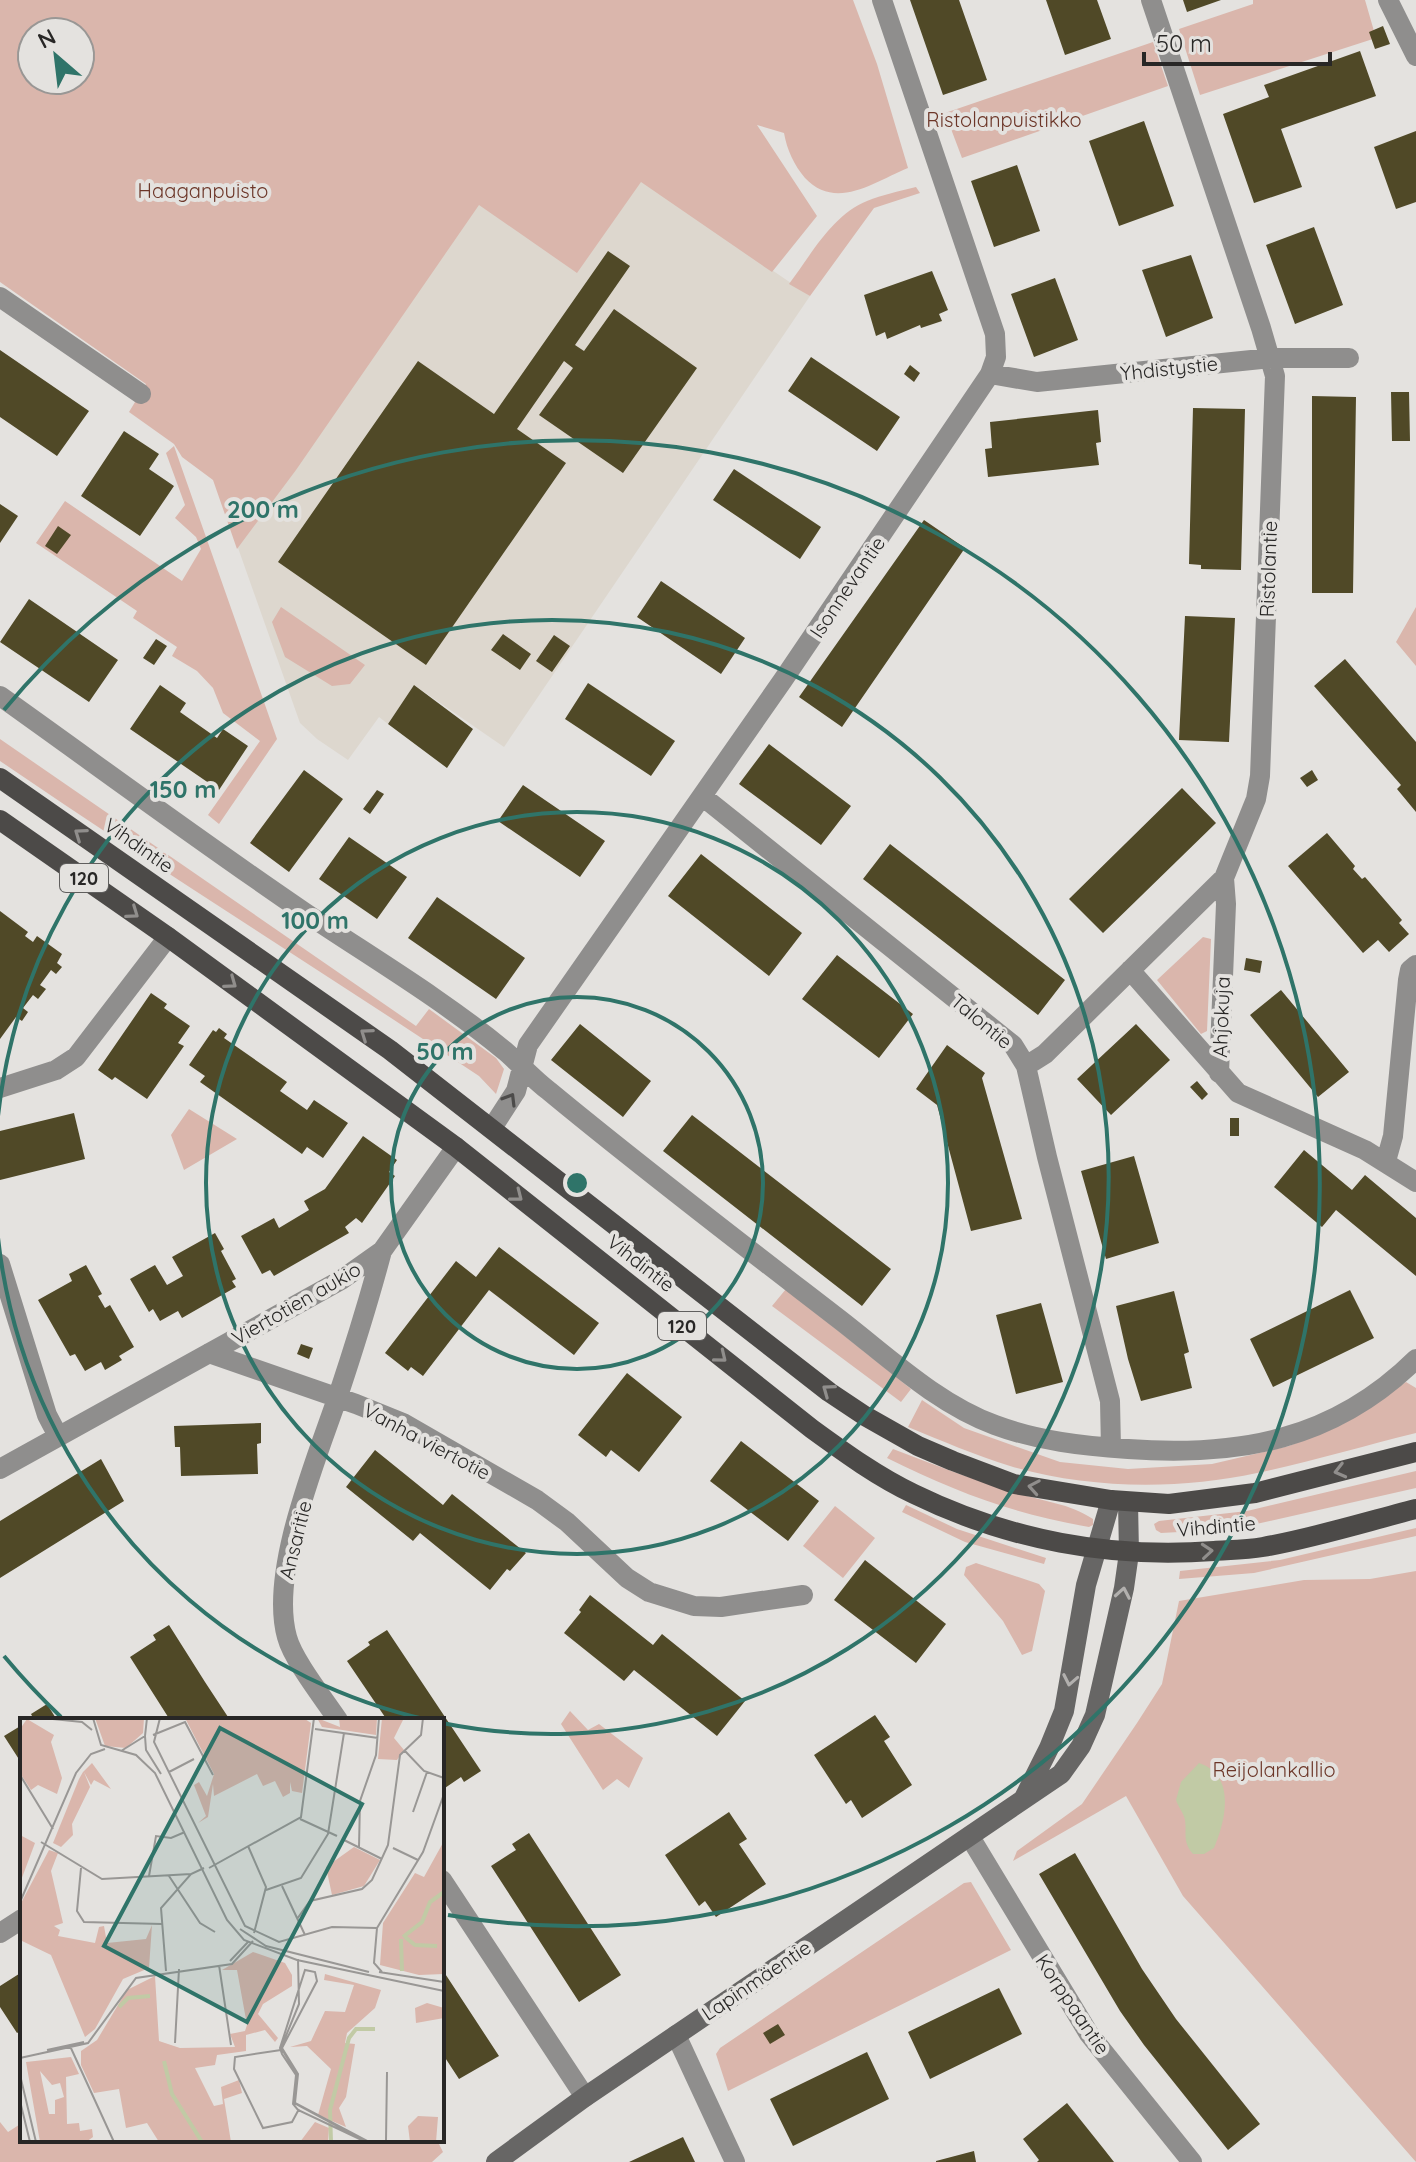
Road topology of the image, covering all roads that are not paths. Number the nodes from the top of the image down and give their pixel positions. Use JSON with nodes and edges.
{"nodes":[{"id":1,"x":882,"y":0,"type":"edge"},
{"id":2,"x":1151,"y":0,"type":"edge"},
{"id":3,"x":1388,"y":0,"type":"edge"},
{"id":4,"x":1416,"y":56,"type":"edge"},
{"id":5,"x":0,"y":297,"type":"edge"},
{"id":6,"x":1271,"y":358,"type":"junction"},
{"id":7,"x":1349,"y":358,"type":"dead end"},
{"id":8,"x":990,"y":374,"type":"junction"},
{"id":9,"x":141,"y":394,"type":"dead end"},
{"id":10,"x":0,"y":696,"type":"edge"},
{"id":11,"x":0,"y":778,"type":"edge"},
{"id":12,"x":702,"y":796,"type":"junction"},
{"id":13,"x":0,"y":820,"type":"edge"},
{"id":14,"x":1224,"y":878,"type":"junction"},
{"id":15,"x":168,"y":937,"type":"junction"},
{"id":16,"x":1416,"y":965,"type":"edge"},
{"id":17,"x":1130,"y":970,"type":"junction"},
{"id":18,"x":1026,"y":1066,"type":"junction"},
{"id":19,"x":522,"y":1068,"type":"junction"},
{"id":20,"x":1219,"y":1073,"type":"junction"},
{"id":21,"x":0,"y":1088,"type":"edge"},
{"id":22,"x":492,"y":1128,"type":"junction"},
{"id":23,"x":456,"y":1147,"type":"junction"},
{"id":24,"x":1386,"y":1161,"type":"junction"},
{"id":25,"x":1416,"y":1182,"type":"edge"},
{"id":26,"x":382,"y":1251,"type":"junction"},
{"id":27,"x":0,"y":1264,"type":"edge"},
{"id":28,"x":209,"y":1353,"type":"junction"},
{"id":29,"x":1416,"y":1359,"type":"edge"},
{"id":30,"x":337,"y":1397,"type":"junction"},
{"id":31,"x":58,"y":1436,"type":"junction"},
{"id":32,"x":1111,"y":1448,"type":"junction"},
{"id":33,"x":1416,"y":1452,"type":"edge"},
{"id":34,"x":0,"y":1469,"type":"edge"},
{"id":35,"x":1120,"y":1501,"type":"junction"},
{"id":36,"x":1416,"y":1509,"type":"edge"},
{"id":37,"x":1096,"y":1549,"type":"junction"},
{"id":38,"x":1129,"y":1553,"type":"junction"},
{"id":39,"x":803,"y":1595,"type":"dead end"},
{"id":40,"x":337,"y":1718,"type":"edge"},
{"id":41,"x":1020,"y":1804,"type":"junction"},
{"id":42,"x":970,"y":1837,"type":"junction"},
{"id":43,"x":444,"y":1883,"type":"edge"},
{"id":44,"x":20,"y":1920,"type":"edge"},
{"id":45,"x":0,"y":1933,"type":"edge"},
{"id":46,"x":676,"y":2035,"type":"junction"},
{"id":47,"x":585,"y":2097,"type":"junction"},
{"id":48,"x":496,"y":2162,"type":"edge"},
{"id":49,"x":735,"y":2162,"type":"edge"},
{"id":50,"x":1192,"y":2162,"type":"edge"}],
"edges":[{"from":1,"to":8,"type":"street","name":"Isonnevantie"},
{"from":2,"to":6,"type":"street","name":"Ristolantie"},
{"from":3,"to":4,"type":"street"},
{"from":5,"to":9,"type":"street"},
{"from":6,"to":7,"type":"street","name":"Yhdistystie"},
{"from":6,"to":8,"type":"street","name":"Yhdistystie"},
{"from":6,"to":14,"type":"street","name":"Ristolantie"},
{"from":8,"to":12,"type":"street","name":"Isonnevantie"},
{"from":10,"to":19,"type":"street","name":"Vihdintie"},
{"from":22,"to":11,"type":"main road","name":"Vihdintie","number":"120","one_way":true},
{"from":12,"to":18,"type":"street","name":"Talontie"},
{"from":12,"to":19,"type":"street","name":"Isonnevantie"},
{"from":13,"to":15,"type":"main road","name":"Vihdintie","number":"120","one_way":true},
{"from":14,"to":17,"type":"street","name":"Ristolantie"},
{"from":14,"to":20,"type":"street","name":"Ahjokuja"},
{"from":15,"to":21,"type":"street"},
{"from":15,"to":23,"type":"main road","name":"Vihdintie","number":"120","one_way":true},
{"from":16,"to":24,"type":"street"},
{"from":17,"to":18,"type":"street","name":"Ristolantie"},
{"from":17,"to":20,"type":"street"},
{"from":18,"to":32,"type":"street","name":"Talontie"},
{"from":22,"to":19,"type":"street","name":"Isonnevantie","one_way":true},
{"from":19,"to":32,"type":"street","name":"Vihdintie"},
{"from":20,"to":24,"type":"street","name":"Ahjokuja"},
{"from":35,"to":22,"type":"main road","name":"Vihdintie","number":"120","one_way":true},
{"from":23,"to":26,"type":"street","name":"Viertotien aukio"},
{"from":23,"to":37,"type":"main road","name":"Vihdintie","number":"120","one_way":true},
{"from":24,"to":25,"type":"street","name":"Ahjokuja"},
{"from":26,"to":28,"type":"street","name":"Viertotien aukio"},
{"from":26,"to":30,"type":"street","name":"Viertotien aukio"},
{"from":27,"to":31,"type":"street"},
{"from":28,"to":30,"type":"street","name":"Vanha viertotie"},
{"from":28,"to":31,"type":"street"},
{"from":29,"to":32,"type":"street","name":"Vihdintie"},
{"from":30,"to":39,"type":"street","name":"Vanha viertotie"},
{"from":30,"to":40,"type":"street","name":"Ansaritie"},
{"from":31,"to":34,"type":"street"},
{"from":33,"to":35,"type":"main road","name":"Vihdintie","number":"120","one_way":true},
{"from":35,"to":37,"type":"street","name":"Lapinmäentie"},
{"from":35,"to":38,"type":"street","name":"Lapinmäentie"},
{"from":38,"to":36,"type":"main road","name":"Vihdintie","number":"120","one_way":true},
{"from":37,"to":38,"type":"main road","name":"Vihdintie","number":"120"},
{"from":37,"to":41,"type":"street","name":"Lapinmäentie","one_way":true},
{"from":41,"to":38,"type":"street","name":"Lapinmäentie","one_way":true},
{"from":41,"to":42,"type":"street","name":"Lapinmäentie"},
{"from":42,"to":46,"type":"street","name":"Lapinmäentie"},
{"from":42,"to":50,"type":"street","name":"Korppaantie"},
{"from":43,"to":47,"type":"street"},
{"from":44,"to":45,"type":"street"},
{"from":46,"to":47,"type":"street","name":"Lapinmäentie"},
{"from":46,"to":49,"type":"street"},
{"from":47,"to":48,"type":"street","name":"Lapinmäentie"}]}
